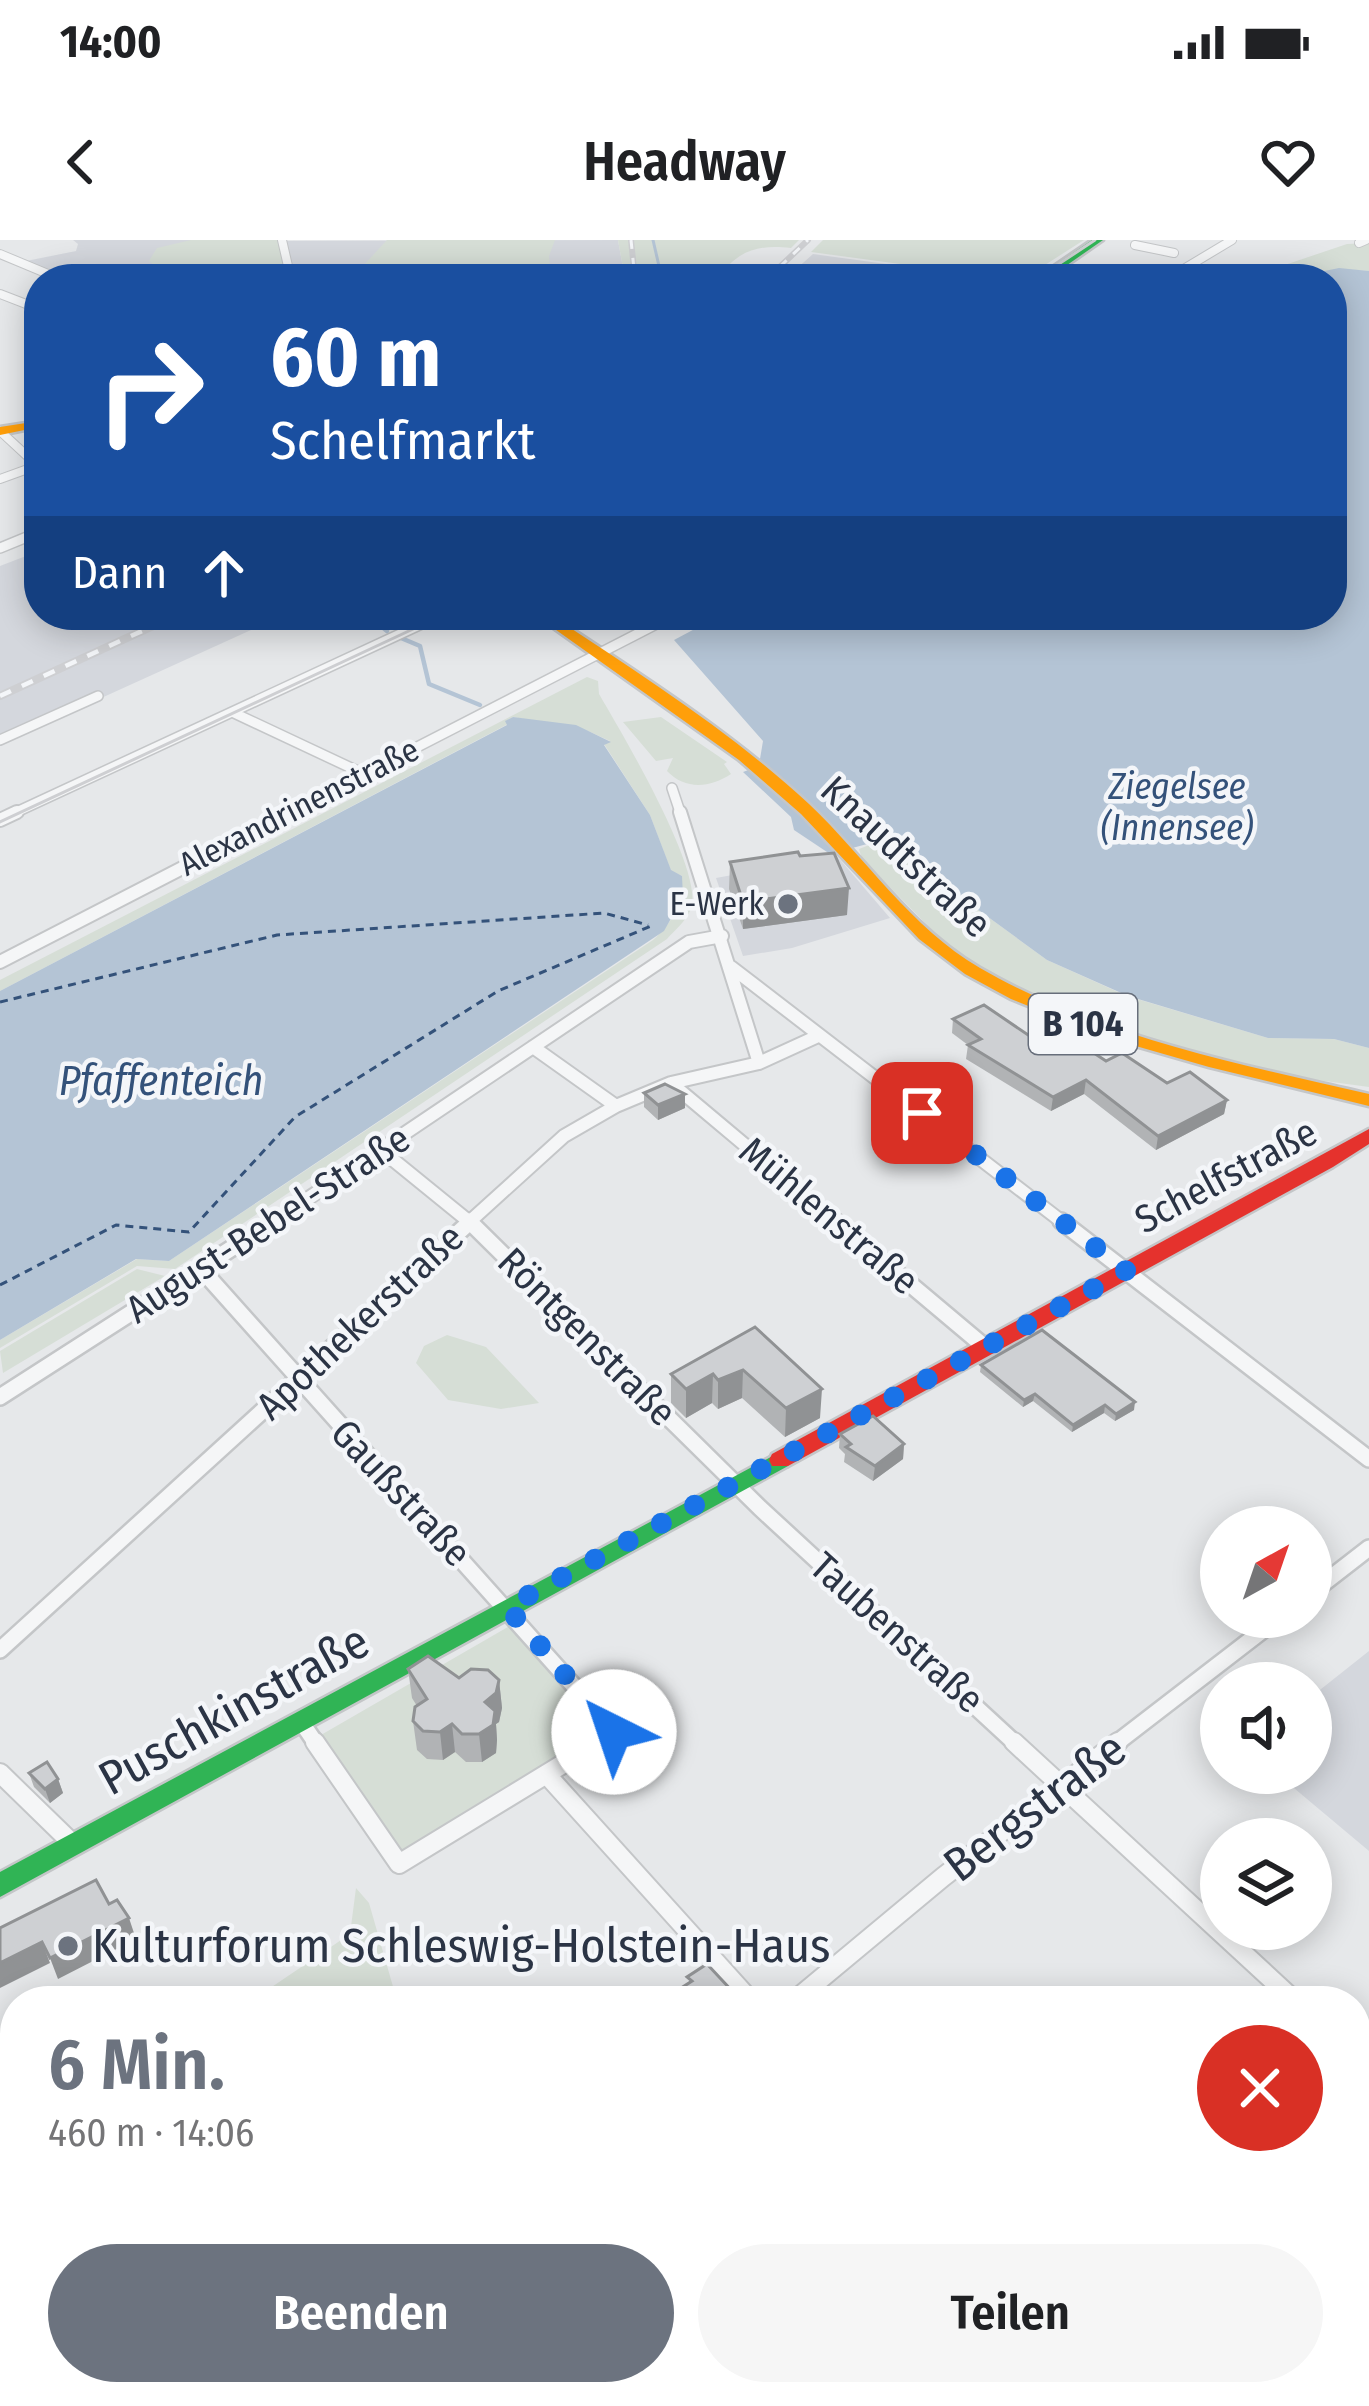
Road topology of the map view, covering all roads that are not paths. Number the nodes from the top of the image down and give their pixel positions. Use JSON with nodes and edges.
{"nodes":[{"id":1,"x":1098,"y":240,"type":"edge"},
{"id":2,"x":1168,"y":240,"type":"edge"},
{"id":3,"x":1232,"y":240,"type":"edge"},
{"id":4,"x":1135,"y":245,"type":"dead end"},
{"id":5,"x":1154,"y":249,"type":"junction"},
{"id":6,"x":1174,"y":253,"type":"dead end"},
{"id":7,"x":1063,"y":264,"type":"edge"},
{"id":8,"x":1192,"y":264,"type":"edge"},
{"id":9,"x":0,"y":431,"type":"edge"},
{"id":10,"x":24,"y":453,"type":"edge"},
{"id":11,"x":409,"y":630,"type":"edge"},
{"id":12,"x":564,"y":630,"type":"edge"},
{"id":13,"x":645,"y":630,"type":"edge"},
{"id":14,"x":598,"y":654,"type":"junction"},
{"id":15,"x":98,"y":696,"type":"dead end"},
{"id":16,"x":232,"y":712,"type":"junction"},
{"id":17,"x":0,"y":740,"type":"edge"},
{"id":18,"x":364,"y":775,"type":"junction"},
{"id":19,"x":672,"y":788,"type":"dead end"},
{"id":20,"x":0,"y":820,"type":"edge"},
{"id":21,"x":722,"y":936,"type":"junction"},
{"id":22,"x":0,"y":962,"type":"edge"},
{"id":23,"x":731,"y":967,"type":"junction"},
{"id":24,"x":818,"y":1036,"type":"junction"},
{"id":25,"x":533,"y":1047,"type":"junction"},
{"id":26,"x":759,"y":1063,"type":"junction"},
{"id":27,"x":671,"y":1083,"type":"junction"},
{"id":28,"x":1369,"y":1100,"type":"edge"},
{"id":29,"x":616,"y":1106,"type":"junction"},
{"id":30,"x":1369,"y":1135,"type":"edge"},
{"id":31,"x":381,"y":1150,"type":"junction"},
{"id":32,"x":470,"y":1221,"type":"junction"},
{"id":33,"x":202,"y":1270,"type":"junction"},
{"id":34,"x":1126,"y":1271,"type":"junction"},
{"id":35,"x":986,"y":1348,"type":"junction"},
{"id":36,"x":298,"y":1380,"type":"junction"},
{"id":37,"x":0,"y":1396,"type":"edge"},
{"id":38,"x":1369,"y":1459,"type":"edge"},
{"id":39,"x":734,"y":1482,"type":"junction"},
{"id":40,"x":1369,"y":1548,"type":"edge"},
{"id":41,"x":1332,"y":1577,"type":"edge"},
{"id":42,"x":507,"y":1607,"type":"junction"},
{"id":43,"x":1253,"y":1638,"type":"edge"},
{"id":44,"x":0,"y":1650,"type":"edge"},
{"id":45,"x":302,"y":1723,"type":"junction"},
{"id":46,"x":0,"y":1773,"type":"edge"},
{"id":47,"x":547,"y":1775,"type":"junction"},
{"id":48,"x":1062,"y":1784,"type":"junction"},
{"id":49,"x":74,"y":1844,"type":"junction"},
{"id":50,"x":0,"y":1885,"type":"edge"},
{"id":51,"x":737,"y":1986,"type":"edge"},
{"id":52,"x":813,"y":1986,"type":"edge"},
{"id":53,"x":1279,"y":1986,"type":"edge"}],
"edges":[{"from":1,"to":7,"type":"main road"},
{"from":2,"to":5,"type":"street"},
{"from":3,"to":8,"type":"street"},
{"from":4,"to":5,"type":"street"},
{"from":5,"to":6,"type":"street"},
{"from":9,"to":10,"type":"street"},
{"from":11,"to":16,"type":"street"},
{"from":12,"to":14,"type":"main road","number":"B 104"},
{"from":13,"to":14,"type":"street","name":"Alexandrinenstraße"},
{"from":14,"to":18,"type":"street","name":"Alexandrinenstraße"},
{"from":14,"to":28,"type":"main road","name":"Knaudtstraße","number":"B 104"},
{"from":15,"to":17,"type":"street"},
{"from":16,"to":18,"type":"street"},
{"from":16,"to":20,"type":"street"},
{"from":18,"to":22,"type":"street","name":"Alexandrinenstraße"},
{"from":19,"to":21,"type":"street"},
{"from":21,"to":23,"type":"street"},
{"from":21,"to":25,"type":"street","name":"August-Bebel-Straße"},
{"from":23,"to":24,"type":"street"},
{"from":23,"to":26,"type":"street"},
{"from":24,"to":26,"type":"street","name":"Apothekerstraße"},
{"from":24,"to":34,"type":"street"},
{"from":25,"to":29,"type":"street"},
{"from":25,"to":31,"type":"street","name":"August-Bebel-Straße"},
{"from":26,"to":27,"type":"street","name":"Apothekerstraße"},
{"from":27,"to":29,"type":"street","name":"Apothekerstraße"},
{"from":27,"to":35,"type":"street","name":"Mühlenstraße"},
{"from":29,"to":32,"type":"street","name":"Apothekerstraße"},
{"from":30,"to":34,"type":"main road","name":"Schelfstraße"},
{"from":31,"to":32,"type":"street","name":"Röntgenstraße"},
{"from":31,"to":33,"type":"street","name":"August-Bebel-Straße"},
{"from":32,"to":36,"type":"street","name":"Apothekerstraße"},
{"from":32,"to":39,"type":"street","name":"Röntgenstraße"},
{"from":33,"to":36,"type":"street","name":"Gaußstraße"},
{"from":33,"to":37,"type":"street","name":"August-Bebel-Straße"},
{"from":34,"to":35,"type":"main road","name":"Schelfstraße"},
{"from":34,"to":38,"type":"street"},
{"from":35,"to":39,"type":"main road","name":"Schelfstraße"},
{"from":36,"to":42,"type":"street","name":"Gaußstraße"},
{"from":36,"to":44,"type":"street","name":"Apothekerstraße"},
{"from":39,"to":42,"type":"main road","name":"Puschkinstraße"},
{"from":39,"to":48,"type":"street","name":"Taubenstraße"},
{"from":40,"to":41,"type":"street"},
{"from":42,"to":45,"type":"main road","name":"Puschkinstraße"},
{"from":42,"to":47,"type":"street","name":"Gaußstraße"},
{"from":43,"to":48,"type":"street","name":"Bergstraße"},
{"from":45,"to":47,"type":"street"},
{"from":45,"to":49,"type":"main road","name":"Puschkinstraße"},
{"from":46,"to":49,"type":"street"},
{"from":47,"to":51,"type":"street"},
{"from":48,"to":52,"type":"street","name":"Bergstraße"},
{"from":48,"to":53,"type":"street","name":"Taubenstraße"},
{"from":49,"to":50,"type":"main road","name":"Puschkinstraße"}]}
